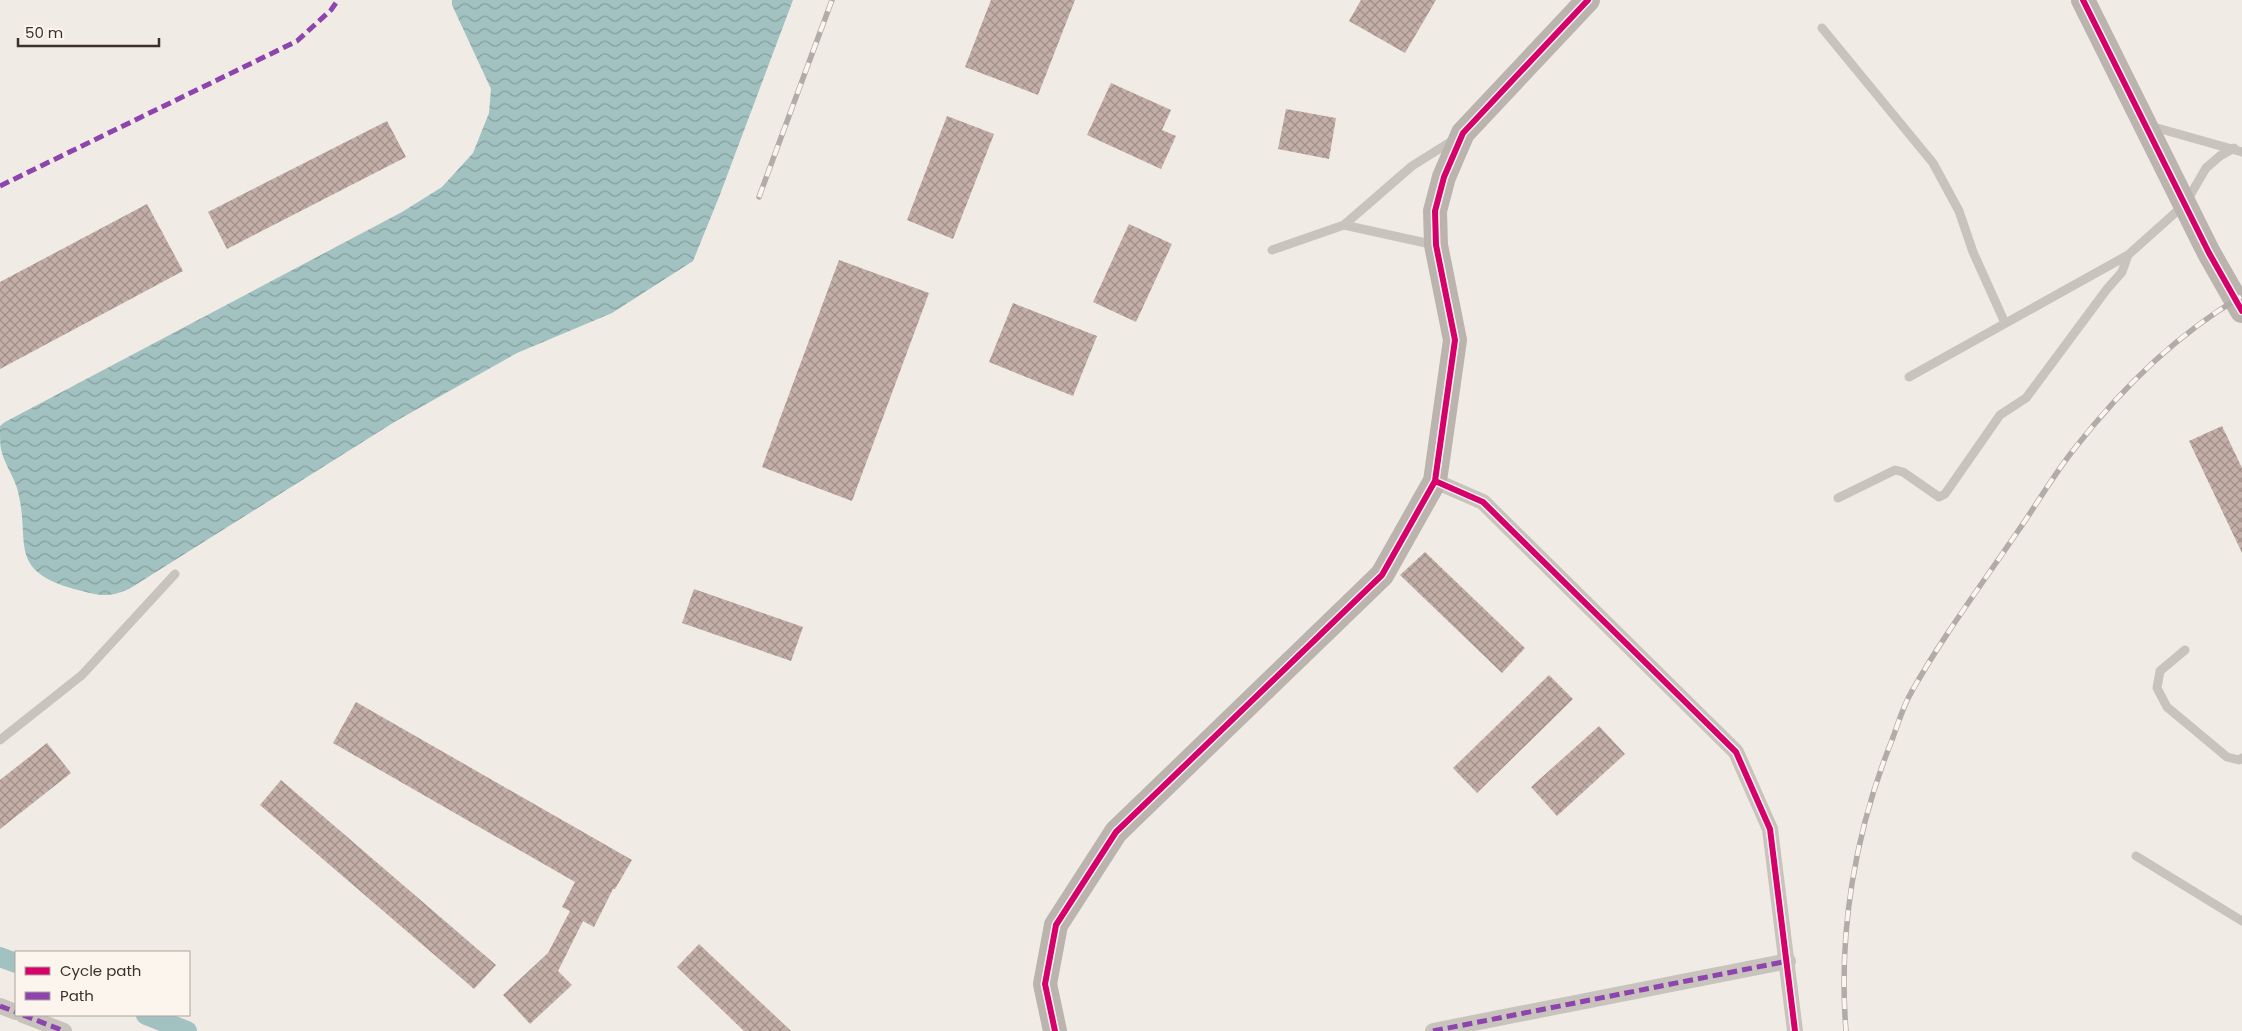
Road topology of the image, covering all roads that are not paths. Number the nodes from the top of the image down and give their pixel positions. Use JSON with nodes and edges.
{"nodes":[{"id":1,"x":1588,"y":0,"type":"edge"},
{"id":2,"x":2083,"y":0,"type":"edge"},
{"id":3,"x":1822,"y":28,"type":"dead end"},
{"id":4,"x":2145,"y":125,"type":"junction"},
{"id":5,"x":1464,"y":133,"type":"junction"},
{"id":6,"x":2238,"y":150,"type":"edge"},
{"id":7,"x":2185,"y":204,"type":"junction"},
{"id":8,"x":1344,"y":225,"type":"junction"},
{"id":9,"x":1436,"y":245,"type":"junction"},
{"id":10,"x":1272,"y":250,"type":"dead end"},
{"id":11,"x":2128,"y":255,"type":"junction"},
{"id":12,"x":2242,"y":310,"type":"edge"},
{"id":13,"x":2005,"y":324,"type":"junction"},
{"id":14,"x":1909,"y":377,"type":"dead end"},
{"id":15,"x":1435,"y":481,"type":"junction"},
{"id":16,"x":1838,"y":498,"type":"dead end"},
{"id":17,"x":175,"y":574,"type":"dead end"},
{"id":18,"x":2184,"y":650,"type":"dead end"},
{"id":19,"x":0,"y":740,"type":"edge"},
{"id":20,"x":2242,"y":758,"type":"edge"},
{"id":21,"x":2136,"y":856,"type":"dead end"},
{"id":22,"x":2242,"y":921,"type":"edge"},
{"id":23,"x":1788,"y":961,"type":"junction"},
{"id":24,"x":0,"y":1006,"type":"edge"},
{"id":25,"x":15,"y":1012,"type":"edge"},
{"id":26,"x":26,"y":1016,"type":"edge"},
{"id":27,"x":64,"y":1031,"type":"edge"},
{"id":28,"x":1055,"y":1031,"type":"edge"},
{"id":29,"x":1433,"y":1031,"type":"edge"},
{"id":30,"x":1794,"y":1031,"type":"edge"}],
"edges":[{"from":1,"to":5,"type":"street"},
{"from":2,"to":4,"type":"street"},
{"from":3,"to":13,"type":"lane"},
{"from":4,"to":6,"type":"lane"},
{"from":4,"to":7,"type":"street"},
{"from":5,"to":8,"type":"lane"},
{"from":5,"to":9,"type":"street"},
{"from":6,"to":7,"type":"lane"},
{"from":7,"to":11,"type":"lane"},
{"from":7,"to":12,"type":"street"},
{"from":8,"to":9,"type":"lane"},
{"from":8,"to":10,"type":"lane"},
{"from":9,"to":15,"type":"street"},
{"from":11,"to":13,"type":"lane"},
{"from":11,"to":16,"type":"lane"},
{"from":13,"to":14,"type":"lane"},
{"from":15,"to":23,"type":"street"},
{"from":15,"to":28,"type":"street"},
{"from":17,"to":19,"type":"lane"},
{"from":18,"to":20,"type":"lane"},
{"from":21,"to":22,"type":"lane"},
{"from":23,"to":29,"type":"street"},
{"from":23,"to":30,"type":"street"},
{"from":24,"to":25,"type":"street"},
{"from":26,"to":27,"type":"street"}]}
